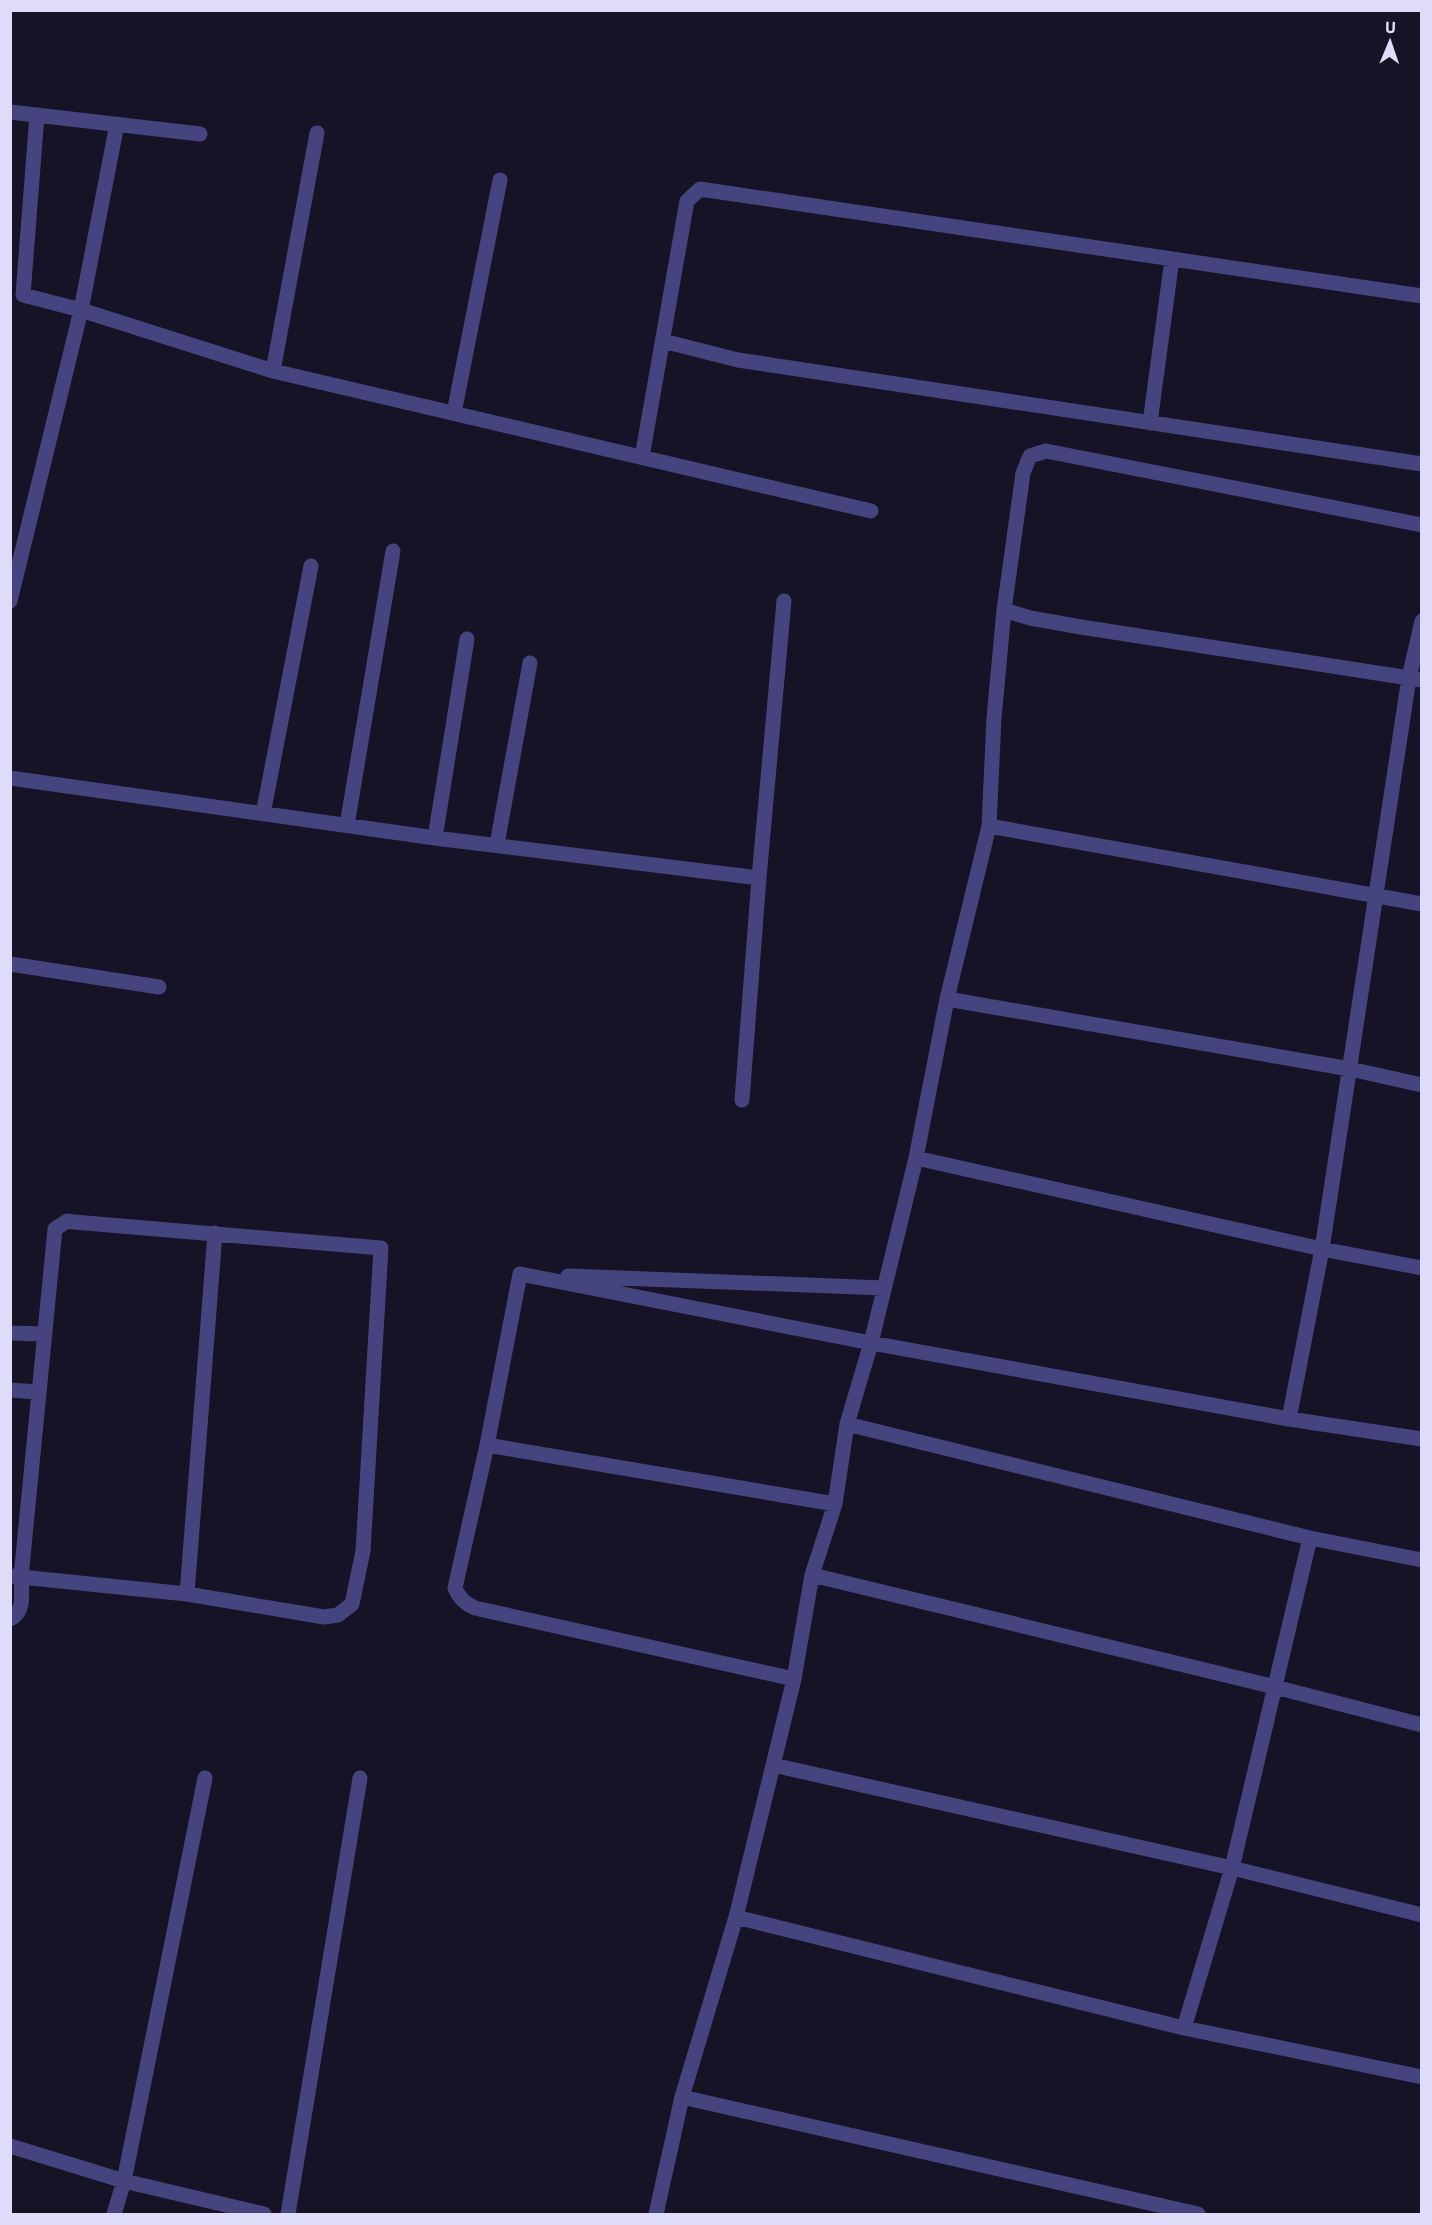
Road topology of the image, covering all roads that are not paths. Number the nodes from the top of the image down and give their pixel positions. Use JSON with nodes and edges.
{"nodes":[{"id":1,"x":10,"y":112,"type":"edge"},
{"id":2,"x":37,"y":115,"type":"junction"},
{"id":3,"x":117,"y":124,"type":"junction"},
{"id":4,"x":317,"y":133,"type":"dead end"},
{"id":5,"x":200,"y":134,"type":"dead end"},
{"id":6,"x":500,"y":180,"type":"dead end"},
{"id":7,"x":1172,"y":259,"type":"junction"},
{"id":8,"x":1422,"y":296,"type":"edge"},
{"id":9,"x":81,"y":310,"type":"junction"},
{"id":10,"x":663,"y":341,"type":"junction"},
{"id":11,"x":273,"y":371,"type":"junction"},
{"id":12,"x":454,"y":413,"type":"junction"},
{"id":13,"x":1150,"y":423,"type":"junction"},
{"id":14,"x":642,"y":457,"type":"junction"},
{"id":15,"x":1422,"y":464,"type":"edge"},
{"id":16,"x":871,"y":511,"type":"dead end"},
{"id":17,"x":1422,"y":525,"type":"edge"},
{"id":18,"x":393,"y":550,"type":"dead end"},
{"id":19,"x":311,"y":566,"type":"dead end"},
{"id":20,"x":10,"y":601,"type":"edge"},
{"id":21,"x":784,"y":601,"type":"dead end"},
{"id":22,"x":1004,"y":610,"type":"junction"},
{"id":23,"x":1422,"y":621,"type":"edge"},
{"id":24,"x":467,"y":639,"type":"dead end"},
{"id":25,"x":530,"y":663,"type":"dead end"},
{"id":26,"x":1415,"y":679,"type":"edge"},
{"id":27,"x":10,"y":778,"type":"edge"},
{"id":28,"x":263,"y":814,"type":"junction"},
{"id":29,"x":346,"y":825,"type":"junction"},
{"id":30,"x":989,"y":826,"type":"junction"},
{"id":31,"x":435,"y":838,"type":"junction"},
{"id":32,"x":497,"y":844,"type":"junction"},
{"id":33,"x":759,"y":878,"type":"junction"},
{"id":34,"x":1375,"y":895,"type":"junction"},
{"id":35,"x":1422,"y":903,"type":"edge"},
{"id":36,"x":10,"y":964,"type":"edge"},
{"id":37,"x":159,"y":987,"type":"dead end"},
{"id":38,"x":947,"y":999,"type":"junction"},
{"id":39,"x":1350,"y":1069,"type":"junction"},
{"id":40,"x":1422,"y":1084,"type":"edge"},
{"id":41,"x":742,"y":1101,"type":"dead end"},
{"id":42,"x":916,"y":1158,"type":"junction"},
{"id":43,"x":215,"y":1233,"type":"junction"},
{"id":44,"x":1322,"y":1249,"type":"junction"},
{"id":45,"x":1422,"y":1268,"type":"edge"},
{"id":46,"x":520,"y":1275,"type":"junction"},
{"id":47,"x":884,"y":1288,"type":"junction"},
{"id":48,"x":10,"y":1333,"type":"edge"},
{"id":49,"x":44,"y":1334,"type":"junction"},
{"id":50,"x":871,"y":1342,"type":"junction"},
{"id":51,"x":10,"y":1390,"type":"edge"},
{"id":52,"x":38,"y":1392,"type":"junction"},
{"id":53,"x":1289,"y":1419,"type":"junction"},
{"id":54,"x":847,"y":1424,"type":"junction"},
{"id":55,"x":1422,"y":1439,"type":"edge"},
{"id":56,"x":487,"y":1445,"type":"junction"},
{"id":57,"x":835,"y":1504,"type":"junction"},
{"id":58,"x":1310,"y":1538,"type":"junction"},
{"id":59,"x":1422,"y":1560,"type":"edge"},
{"id":60,"x":812,"y":1575,"type":"junction"},
{"id":61,"x":16,"y":1576,"type":"edge"},
{"id":62,"x":187,"y":1594,"type":"junction"},
{"id":63,"x":10,"y":1619,"type":"edge"},
{"id":64,"x":794,"y":1679,"type":"junction"},
{"id":65,"x":1275,"y":1687,"type":"junction"},
{"id":66,"x":1422,"y":1725,"type":"edge"},
{"id":67,"x":773,"y":1765,"type":"junction"},
{"id":68,"x":205,"y":1778,"type":"dead end"},
{"id":69,"x":360,"y":1778,"type":"dead end"},
{"id":70,"x":1232,"y":1868,"type":"junction"},
{"id":71,"x":1422,"y":1915,"type":"edge"},
{"id":72,"x":735,"y":1917,"type":"junction"},
{"id":73,"x":1184,"y":2028,"type":"junction"},
{"id":74,"x":1422,"y":2077,"type":"edge"},
{"id":75,"x":682,"y":2097,"type":"junction"},
{"id":76,"x":10,"y":2146,"type":"edge"},
{"id":77,"x":124,"y":2181,"type":"junction"},
{"id":78,"x":114,"y":2214,"type":"edge"},
{"id":79,"x":264,"y":2214,"type":"edge"},
{"id":80,"x":288,"y":2214,"type":"edge"},
{"id":81,"x":656,"y":2214,"type":"edge"},
{"id":82,"x":1198,"y":2214,"type":"edge"}],
"edges":[{"from":1,"to":2,"type":"street"},
{"from":2,"to":3,"type":"street"},
{"from":2,"to":9,"type":"street"},
{"from":3,"to":5,"type":"street"},
{"from":3,"to":9,"type":"street"},
{"from":4,"to":11,"type":"street"},
{"from":6,"to":12,"type":"street"},
{"from":7,"to":8,"type":"street"},
{"from":7,"to":10,"type":"street"},
{"from":7,"to":13,"type":"street"},
{"from":9,"to":11,"type":"street"},
{"from":9,"to":20,"type":"street"},
{"from":10,"to":13,"type":"street"},
{"from":10,"to":14,"type":"street"},
{"from":11,"to":12,"type":"street"},
{"from":12,"to":14,"type":"street"},
{"from":13,"to":15,"type":"street"},
{"from":14,"to":16,"type":"street"},
{"from":17,"to":22,"type":"street"},
{"from":18,"to":29,"type":"street"},
{"from":19,"to":28,"type":"street"},
{"from":21,"to":33,"type":"street"},
{"from":22,"to":26,"type":"street"},
{"from":22,"to":30,"type":"street"},
{"from":23,"to":26,"type":"street"},
{"from":24,"to":31,"type":"street"},
{"from":25,"to":32,"type":"street"},
{"from":26,"to":34,"type":"street"},
{"from":27,"to":28,"type":"street"},
{"from":28,"to":29,"type":"street"},
{"from":29,"to":31,"type":"street"},
{"from":30,"to":34,"type":"street"},
{"from":30,"to":38,"type":"street"},
{"from":31,"to":32,"type":"street"},
{"from":32,"to":33,"type":"street"},
{"from":33,"to":41,"type":"street"},
{"from":34,"to":35,"type":"street"},
{"from":34,"to":39,"type":"street"},
{"from":36,"to":37,"type":"street"},
{"from":38,"to":39,"type":"street"},
{"from":38,"to":42,"type":"street"},
{"from":39,"to":40,"type":"street"},
{"from":39,"to":44,"type":"street"},
{"from":42,"to":44,"type":"street"},
{"from":42,"to":47,"type":"street"},
{"from":43,"to":49,"type":"street"},
{"from":43,"to":62,"type":"street"},
{"from":43,"to":62,"type":"street"},
{"from":44,"to":45,"type":"street"},
{"from":44,"to":53,"type":"street"},
{"from":46,"to":47,"type":"street"},
{"from":46,"to":50,"type":"street"},
{"from":46,"to":56,"type":"street"},
{"from":47,"to":50,"type":"street"},
{"from":48,"to":49,"type":"street"},
{"from":49,"to":52,"type":"street"},
{"from":50,"to":53,"type":"street"},
{"from":50,"to":54,"type":"street"},
{"from":51,"to":52,"type":"street"},
{"from":52,"to":61,"type":"street"},
{"from":53,"to":55,"type":"street"},
{"from":54,"to":57,"type":"street"},
{"from":54,"to":58,"type":"street"},
{"from":56,"to":57,"type":"street"},
{"from":56,"to":64,"type":"street"},
{"from":57,"to":60,"type":"street"},
{"from":58,"to":59,"type":"street"},
{"from":58,"to":65,"type":"street"},
{"from":60,"to":64,"type":"street"},
{"from":60,"to":65,"type":"street"},
{"from":61,"to":62,"type":"street"},
{"from":61,"to":63,"type":"street"},
{"from":64,"to":67,"type":"street"},
{"from":65,"to":66,"type":"street"},
{"from":65,"to":70,"type":"street"},
{"from":67,"to":70,"type":"street"},
{"from":67,"to":72,"type":"street"},
{"from":68,"to":77,"type":"street"},
{"from":69,"to":80,"type":"street"},
{"from":70,"to":71,"type":"street"},
{"from":70,"to":73,"type":"street"},
{"from":72,"to":73,"type":"street"},
{"from":72,"to":75,"type":"street"},
{"from":73,"to":74,"type":"street"},
{"from":75,"to":81,"type":"street"},
{"from":75,"to":82,"type":"street"},
{"from":76,"to":77,"type":"street"},
{"from":77,"to":78,"type":"street"},
{"from":77,"to":79,"type":"street"}]}
